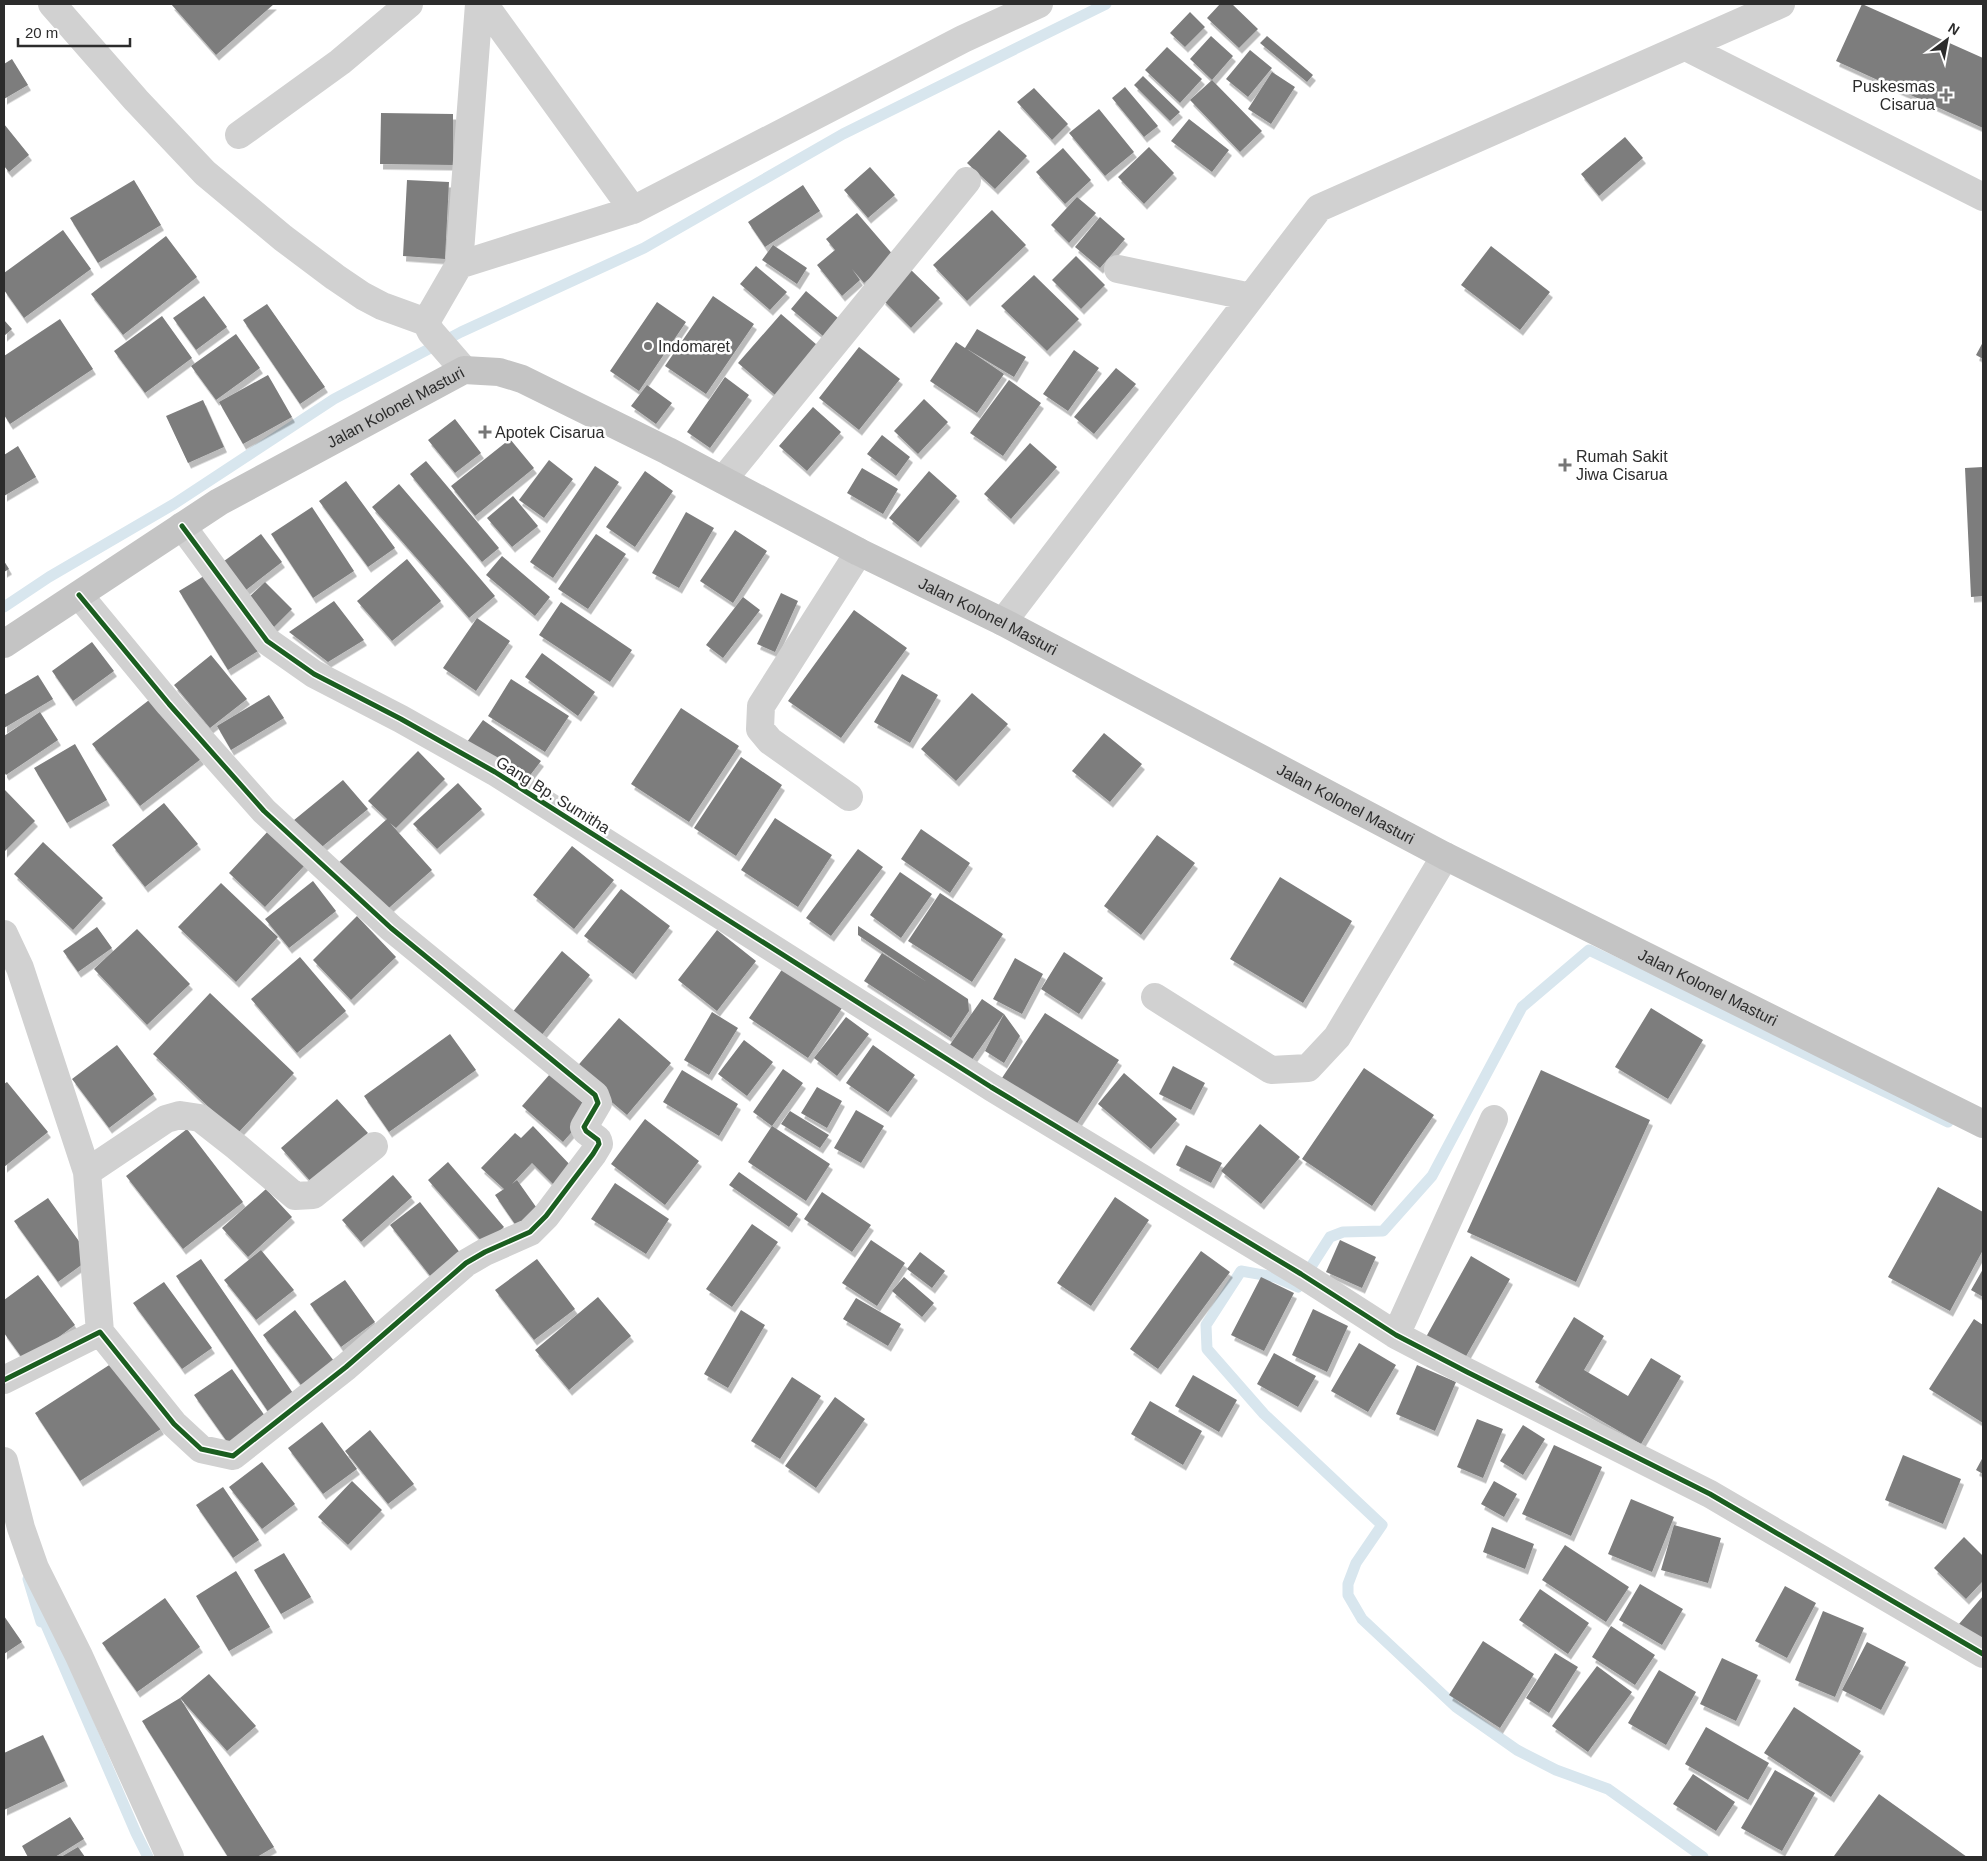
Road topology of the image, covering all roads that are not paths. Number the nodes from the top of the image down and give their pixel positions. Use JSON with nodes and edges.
{"nodes":[{"id":1,"x":52,"y":4,"type":"edge"},
{"id":2,"x":409,"y":4,"type":"edge"},
{"id":3,"x":479,"y":4,"type":"edge"},
{"id":4,"x":484,"y":4,"type":"edge"},
{"id":5,"x":1039,"y":4,"type":"edge"},
{"id":6,"x":1781,"y":4,"type":"edge"},
{"id":7,"x":1686,"y":47,"type":"junction"},
{"id":8,"x":239,"y":135,"type":"dead end"},
{"id":9,"x":967,"y":181,"type":"dead end"},
{"id":10,"x":1983,"y":197,"type":"edge"},
{"id":11,"x":633,"y":210,"type":"junction"},
{"id":12,"x":459,"y":265,"type":"junction"},
{"id":13,"x":1118,"y":268,"type":"dead end"},
{"id":14,"x":1251,"y":297,"type":"junction"},
{"id":15,"x":429,"y":327,"type":"junction"},
{"id":16,"x":460,"y":365,"type":"junction"},
{"id":17,"x":723,"y":480,"type":"junction"},
{"id":18,"x":182,"y":526,"type":"junction"},
{"id":19,"x":859,"y":552,"type":"junction"},
{"id":20,"x":79,"y":595,"type":"junction"},
{"id":21,"x":1003,"y":622,"type":"junction"},
{"id":22,"x":4,"y":644,"type":"edge"},
{"id":23,"x":849,"y":797,"type":"dead end"},
{"id":24,"x":1445,"y":856,"type":"junction"},
{"id":25,"x":4,"y":934,"type":"edge"},
{"id":26,"x":1155,"y":997,"type":"dead end"},
{"id":27,"x":1494,"y":1119,"type":"dead end"},
{"id":28,"x":1983,"y":1124,"type":"edge"},
{"id":29,"x":374,"y":1146,"type":"dead end"},
{"id":30,"x":87,"y":1172,"type":"junction"},
{"id":31,"x":100,"y":1332,"type":"junction"},
{"id":32,"x":1396,"y":1334,"type":"junction"},
{"id":33,"x":4,"y":1380,"type":"edge"},
{"id":34,"x":4,"y":1461,"type":"edge"},
{"id":35,"x":1983,"y":1654,"type":"edge"},
{"id":36,"x":170,"y":1857,"type":"edge"}],
"edges":[{"from":1,"to":15,"type":"street"},
{"from":2,"to":8,"type":"street"},
{"from":3,"to":12,"type":"street"},
{"from":4,"to":11,"type":"street"},
{"from":5,"to":11,"type":"street"},
{"from":6,"to":7,"type":"street"},
{"from":7,"to":10,"type":"street"},
{"from":7,"to":14,"type":"street"},
{"from":9,"to":17,"type":"street"},
{"from":11,"to":12,"type":"street"},
{"from":12,"to":15,"type":"street"},
{"from":13,"to":14,"type":"street"},
{"from":14,"to":21,"type":"street"},
{"from":15,"to":16,"type":"street"},
{"from":16,"to":17,"type":"main road","name":"Jalan Kolonel Masturi"},
{"from":16,"to":18,"type":"main road","name":"Jalan Kolonel Masturi"},
{"from":17,"to":19,"type":"main road","name":"Jalan Kolonel Masturi"},
{"from":18,"to":20,"type":"main road","name":"Jalan Kolonel Masturi"},
{"from":18,"to":32,"type":"street","name":"Gang Bp. Sumitha"},
{"from":19,"to":21,"type":"main road","name":"Jalan Kolonel Masturi"},
{"from":19,"to":23,"type":"street"},
{"from":20,"to":22,"type":"main road","name":"Jalan Kolonel Masturi"},
{"from":20,"to":31,"type":"street"},
{"from":21,"to":24,"type":"main road","name":"Jalan Kolonel Masturi"},
{"from":24,"to":26,"type":"street"},
{"from":24,"to":28,"type":"main road","name":"Jalan Kolonel Masturi"},
{"from":25,"to":30,"type":"street"},
{"from":27,"to":32,"type":"street"},
{"from":29,"to":30,"type":"street"},
{"from":30,"to":31,"type":"street"},
{"from":31,"to":33,"type":"street"},
{"from":32,"to":35,"type":"street","name":"Gang Bp. Sumitha"},
{"from":34,"to":36,"type":"street"}]}
